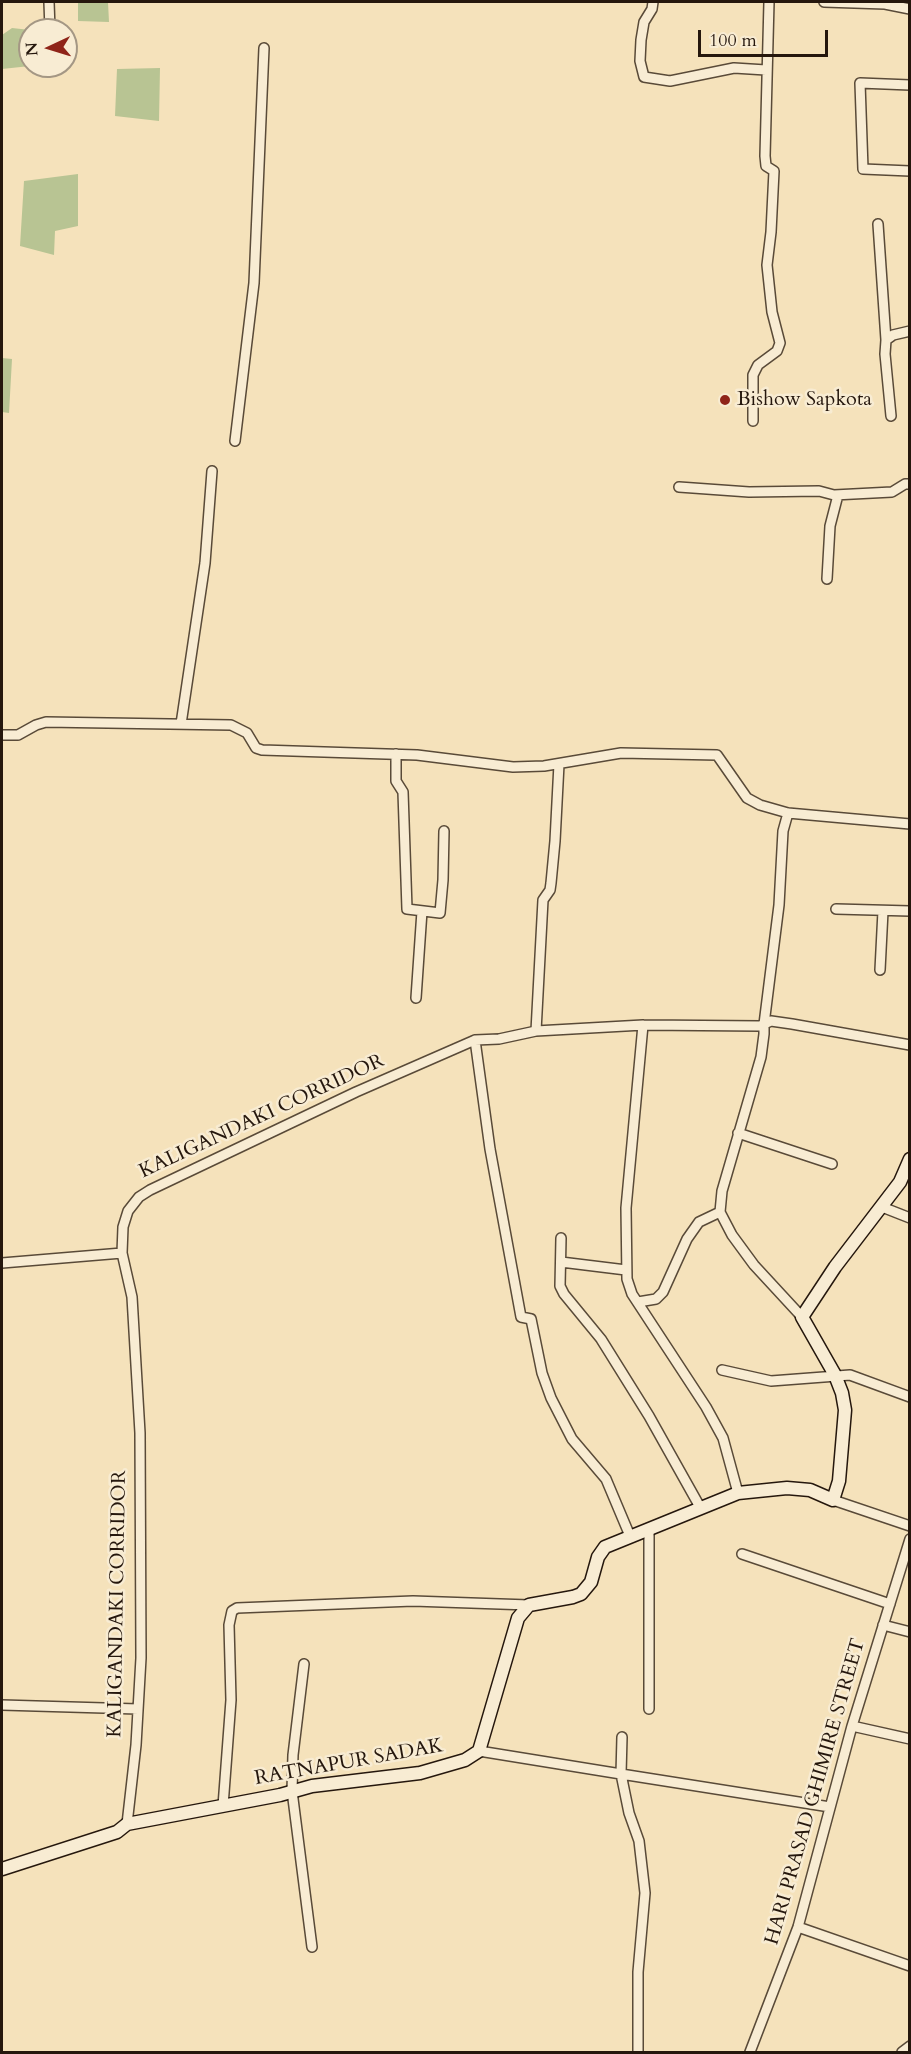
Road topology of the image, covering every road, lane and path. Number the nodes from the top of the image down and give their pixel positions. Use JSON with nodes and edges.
{"nodes":[{"id":1,"x":49,"y":2,"type":"edge"},
{"id":2,"x":653,"y":2,"type":"edge"},
{"id":3,"x":769,"y":2,"type":"edge"},
{"id":4,"x":824,"y":2,"type":"edge"},
{"id":5,"x":909,"y":9,"type":"edge"},
{"id":6,"x":50,"y":18,"type":"edge"},
{"id":7,"x":264,"y":48,"type":"dead end"},
{"id":8,"x":766,"y":70,"type":"junction"},
{"id":9,"x":909,"y":85,"type":"edge"},
{"id":10,"x":909,"y":171,"type":"edge"},
{"id":11,"x":878,"y":224,"type":"dead end"},
{"id":12,"x":909,"y":331,"type":"edge"},
{"id":13,"x":886,"y":340,"type":"junction"},
{"id":14,"x":891,"y":416,"type":"dead end"},
{"id":15,"x":753,"y":421,"type":"dead end"},
{"id":16,"x":235,"y":441,"type":"dead end"},
{"id":17,"x":212,"y":471,"type":"dead end"},
{"id":18,"x":909,"y":484,"type":"edge"},
{"id":19,"x":680,"y":488,"type":"dead end"},
{"id":20,"x":838,"y":495,"type":"junction"},
{"id":21,"x":827,"y":579,"type":"dead end"},
{"id":22,"x":181,"y":724,"type":"junction"},
{"id":23,"x":2,"y":735,"type":"edge"},
{"id":24,"x":396,"y":754,"type":"junction"},
{"id":25,"x":559,"y":764,"type":"junction"},
{"id":26,"x":788,"y":813,"type":"junction"},
{"id":27,"x":909,"y":824,"type":"edge"},
{"id":28,"x":444,"y":831,"type":"dead end"},
{"id":29,"x":836,"y":909,"type":"dead end"},
{"id":30,"x":422,"y":911,"type":"junction"},
{"id":31,"x":883,"y":911,"type":"junction"},
{"id":32,"x":909,"y":911,"type":"edge"},
{"id":33,"x":880,"y":970,"type":"dead end"},
{"id":34,"x":416,"y":998,"type":"dead end"},
{"id":35,"x":643,"y":1024,"type":"junction"},
{"id":36,"x":764,"y":1024,"type":"junction"},
{"id":37,"x":536,"y":1031,"type":"junction"},
{"id":38,"x":476,"y":1040,"type":"junction"},
{"id":39,"x":909,"y":1045,"type":"edge"},
{"id":40,"x":738,"y":1133,"type":"junction"},
{"id":41,"x":909,"y":1159,"type":"edge"},
{"id":42,"x":832,"y":1164,"type":"dead end"},
{"id":43,"x":882,"y":1208,"type":"junction"},
{"id":44,"x":720,"y":1212,"type":"junction"},
{"id":45,"x":909,"y":1218,"type":"edge"},
{"id":46,"x":561,"y":1238,"type":"dead end"},
{"id":47,"x":122,"y":1253,"type":"junction"},
{"id":48,"x":561,"y":1262,"type":"junction"},
{"id":49,"x":2,"y":1263,"type":"edge"},
{"id":50,"x":626,"y":1270,"type":"junction"},
{"id":51,"x":638,"y":1302,"type":"junction"},
{"id":52,"x":802,"y":1317,"type":"junction"},
{"id":53,"x":722,"y":1370,"type":"dead end"},
{"id":54,"x":835,"y":1375,"type":"junction"},
{"id":55,"x":909,"y":1397,"type":"edge"},
{"id":56,"x":738,"y":1493,"type":"junction"},
{"id":57,"x":833,"y":1500,"type":"junction"},
{"id":58,"x":700,"y":1507,"type":"junction"},
{"id":59,"x":909,"y":1526,"type":"edge"},
{"id":60,"x":649,"y":1529,"type":"junction"},
{"id":61,"x":630,"y":1536,"type":"junction"},
{"id":62,"x":909,"y":1539,"type":"edge"},
{"id":63,"x":742,"y":1554,"type":"dead end"},
{"id":64,"x":890,"y":1604,"type":"junction"},
{"id":65,"x":529,"y":1605,"type":"junction"},
{"id":66,"x":883,"y":1625,"type":"junction"},
{"id":67,"x":909,"y":1632,"type":"edge"},
{"id":68,"x":304,"y":1664,"type":"dead end"},
{"id":69,"x":2,"y":1705,"type":"edge"},
{"id":70,"x":138,"y":1709,"type":"junction"},
{"id":71,"x":649,"y":1709,"type":"dead end"},
{"id":72,"x":852,"y":1726,"type":"junction"},
{"id":73,"x":622,"y":1737,"type":"dead end"},
{"id":74,"x":909,"y":1739,"type":"edge"},
{"id":75,"x":479,"y":1751,"type":"junction"},
{"id":76,"x":621,"y":1774,"type":"junction"},
{"id":77,"x":292,"y":1791,"type":"junction"},
{"id":78,"x":223,"y":1806,"type":"junction"},
{"id":79,"x":830,"y":1808,"type":"junction"},
{"id":80,"x":127,"y":1824,"type":"junction"},
{"id":81,"x":2,"y":1869,"type":"edge"},
{"id":82,"x":798,"y":1927,"type":"junction"},
{"id":83,"x":312,"y":1947,"type":"dead end"},
{"id":84,"x":909,"y":1966,"type":"edge"},
{"id":85,"x":909,"y":2046,"type":"edge"},
{"id":86,"x":638,"y":2052,"type":"edge"},
{"id":87,"x":750,"y":2052,"type":"edge"},
{"id":88,"x":902,"y":2052,"type":"edge"}],
"edges":[{"from":1,"to":6,"type":"street"},
{"from":2,"to":8,"type":"street"},
{"from":3,"to":8,"type":"street"},
{"from":4,"to":5,"type":"street"},
{"from":7,"to":16,"type":"street"},
{"from":8,"to":15,"type":"street"},
{"from":9,"to":10,"type":"street"},
{"from":11,"to":13,"type":"street"},
{"from":12,"to":13,"type":"street"},
{"from":13,"to":14,"type":"street"},
{"from":17,"to":22,"type":"street"},
{"from":18,"to":20,"type":"street"},
{"from":19,"to":20,"type":"street"},
{"from":20,"to":21,"type":"street"},
{"from":22,"to":23,"type":"street"},
{"from":22,"to":24,"type":"street"},
{"from":24,"to":25,"type":"street"},
{"from":24,"to":30,"type":"street"},
{"from":25,"to":26,"type":"street"},
{"from":25,"to":37,"type":"street"},
{"from":26,"to":27,"type":"street"},
{"from":26,"to":36,"type":"street"},
{"from":28,"to":30,"type":"street"},
{"from":29,"to":31,"type":"street"},
{"from":30,"to":34,"type":"street"},
{"from":31,"to":32,"type":"street"},
{"from":31,"to":33,"type":"street"},
{"from":35,"to":36,"type":"street","name":"KALIGANDAKI CORRIDOR"},
{"from":35,"to":37,"type":"street","name":"KALIGANDAKI CORRIDOR"},
{"from":35,"to":50,"type":"street"},
{"from":36,"to":39,"type":"street","name":"KALIGANDAKI CORRIDOR"},
{"from":36,"to":40,"type":"street"},
{"from":37,"to":38,"type":"street","name":"KALIGANDAKI CORRIDOR"},
{"from":38,"to":47,"type":"street","name":"KALIGANDAKI CORRIDOR"},
{"from":38,"to":61,"type":"street"},
{"from":40,"to":42,"type":"street"},
{"from":40,"to":44,"type":"street"},
{"from":41,"to":43,"type":"main road"},
{"from":43,"to":45,"type":"street"},
{"from":43,"to":52,"type":"main road"},
{"from":44,"to":51,"type":"street"},
{"from":44,"to":52,"type":"street"},
{"from":46,"to":48,"type":"street"},
{"from":47,"to":49,"type":"street"},
{"from":47,"to":70,"type":"street","name":"KALIGANDAKI CORRIDOR"},
{"from":48,"to":50,"type":"street"},
{"from":48,"to":58,"type":"street"},
{"from":50,"to":51,"type":"street"},
{"from":51,"to":56,"type":"street"},
{"from":52,"to":54,"type":"main road"},
{"from":53,"to":54,"type":"street"},
{"from":54,"to":55,"type":"street"},
{"from":54,"to":57,"type":"main road"},
{"from":56,"to":57,"type":"main road"},
{"from":56,"to":58,"type":"main road"},
{"from":57,"to":59,"type":"street"},
{"from":58,"to":60,"type":"main road"},
{"from":60,"to":61,"type":"main road"},
{"from":60,"to":71,"type":"street"},
{"from":61,"to":65,"type":"main road"},
{"from":62,"to":64,"type":"street","name":"HARI PRASAD GHIMIRE STREET"},
{"from":63,"to":64,"type":"street"},
{"from":64,"to":66,"type":"street","name":"HARI PRASAD GHIMIRE STREET"},
{"from":65,"to":75,"type":"main road"},
{"from":65,"to":78,"type":"street"},
{"from":66,"to":67,"type":"street"},
{"from":66,"to":72,"type":"street","name":"HARI PRASAD GHIMIRE STREET"},
{"from":68,"to":77,"type":"street"},
{"from":69,"to":70,"type":"street"},
{"from":70,"to":80,"type":"street","name":"KALIGANDAKI CORRIDOR"},
{"from":72,"to":74,"type":"street"},
{"from":72,"to":79,"type":"street","name":"HARI PRASAD GHIMIRE STREET"},
{"from":73,"to":76,"type":"street"},
{"from":75,"to":76,"type":"street"},
{"from":75,"to":77,"type":"main road","name":"RATNAPUR SADAK"},
{"from":76,"to":79,"type":"street"},
{"from":76,"to":86,"type":"street"},
{"from":77,"to":78,"type":"main road","name":"RATNAPUR SADAK"},
{"from":77,"to":83,"type":"street"},
{"from":78,"to":80,"type":"main road","name":"RATNAPUR SADAK"},
{"from":79,"to":82,"type":"street","name":"HARI PRASAD GHIMIRE STREET"},
{"from":80,"to":81,"type":"main road"},
{"from":82,"to":84,"type":"street"},
{"from":82,"to":87,"type":"street","name":"HARI PRASAD GHIMIRE STREET"},
{"from":85,"to":88,"type":"street"}]}
